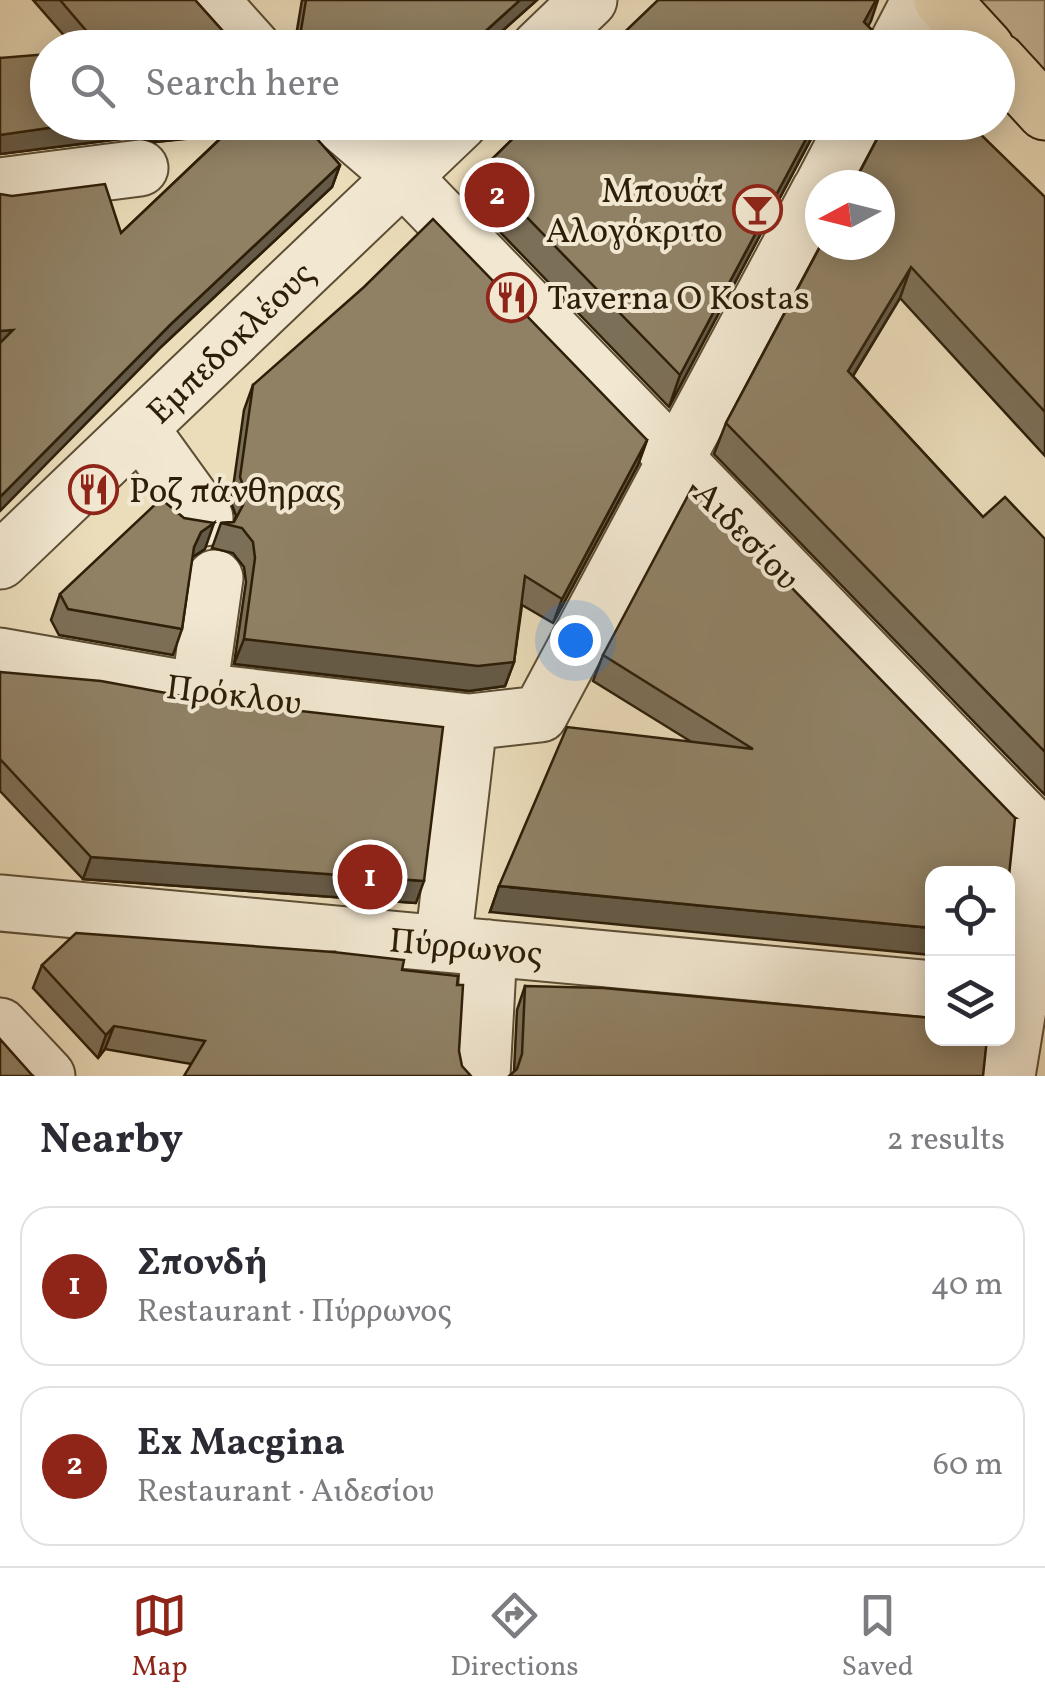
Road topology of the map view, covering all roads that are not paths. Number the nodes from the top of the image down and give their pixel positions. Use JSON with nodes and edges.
{"nodes":[{"id":1,"x":210,"y":0,"type":"edge"},
{"id":2,"x":265,"y":0,"type":"edge"},
{"id":3,"x":589,"y":0,"type":"edge"},
{"id":4,"x":920,"y":0,"type":"edge"},
{"id":5,"x":942,"y":0,"type":"edge"},
{"id":6,"x":238,"y":30,"type":"edge"},
{"id":7,"x":259,"y":30,"type":"edge"},
{"id":8,"x":558,"y":30,"type":"edge"},
{"id":9,"x":904,"y":30,"type":"edge"},
{"id":10,"x":970,"y":30,"type":"edge"},
{"id":11,"x":1015,"y":79,"type":"edge"},
{"id":12,"x":1045,"y":112,"type":"edge"},
{"id":13,"x":359,"y":140,"type":"edge"},
{"id":14,"x":441,"y":140,"type":"edge"},
{"id":15,"x":846,"y":140,"type":"edge"},
{"id":16,"x":140,"y":168,"type":"dead end"},
{"id":17,"x":831,"y":170,"type":"edge"},
{"id":18,"x":402,"y":178,"type":"junction"},
{"id":19,"x":0,"y":186,"type":"edge"},
{"id":20,"x":805,"y":218,"type":"edge"},
{"id":21,"x":140,"y":428,"type":"junction"},
{"id":22,"x":676,"y":462,"type":"junction"},
{"id":23,"x":205,"y":518,"type":"edge"},
{"id":24,"x":0,"y":561,"type":"edge"},
{"id":25,"x":215,"y":578,"type":"dead end"},
{"id":26,"x":0,"y":656,"type":"edge"},
{"id":27,"x":199,"y":691,"type":"junction"},
{"id":28,"x":469,"y":722,"type":"junction"},
{"id":29,"x":1041,"y":829,"type":"edge"},
{"id":30,"x":0,"y":903,"type":"edge"},
{"id":31,"x":466,"y":946,"type":"junction"},
{"id":32,"x":925,"y":988,"type":"edge"},
{"id":33,"x":1024,"y":997,"type":"edge"},
{"id":34,"x":0,"y":1026,"type":"edge"},
{"id":35,"x":47,"y":1076,"type":"edge"},
{"id":36,"x":482,"y":1076,"type":"edge"},
{"id":37,"x":1008,"y":1076,"type":"edge"}],
"edges":[{"from":1,"to":6,"type":"street"},
{"from":2,"to":7,"type":"street"},
{"from":3,"to":8,"type":"street"},
{"from":4,"to":9,"type":"street"},
{"from":5,"to":10,"type":"main road"},
{"from":11,"to":12,"type":"main road"},
{"from":13,"to":18,"type":"street","name":"Αιδεσίου"},
{"from":14,"to":18,"type":"street","name":"Εμπεδοκλέους"},
{"from":15,"to":17,"type":"street"},
{"from":16,"to":19,"type":"street"},
{"from":18,"to":21,"type":"street","name":"Εμπεδοκλέους"},
{"from":18,"to":22,"type":"street","name":"Αιδεσίου"},
{"from":20,"to":22,"type":"street"},
{"from":21,"to":23,"type":"street"},
{"from":21,"to":24,"type":"street","name":"Εμπεδοκλέους"},
{"from":22,"to":28,"type":"street","name":"Πρόκλου"},
{"from":22,"to":29,"type":"street","name":"Αιδεσίου"},
{"from":25,"to":27,"type":"street"},
{"from":26,"to":27,"type":"street","name":"Πρόκλου"},
{"from":27,"to":28,"type":"street","name":"Πρόκλου"},
{"from":28,"to":31,"type":"street"},
{"from":29,"to":33,"type":"street","name":"Αιδεσίου"},
{"from":30,"to":31,"type":"street","name":"Πύρρωνος"},
{"from":31,"to":32,"type":"street","name":"Πύρρωνος"},
{"from":31,"to":36,"type":"street"},
{"from":33,"to":37,"type":"street","name":"Αιδεσίου"},
{"from":34,"to":35,"type":"street"}]}
